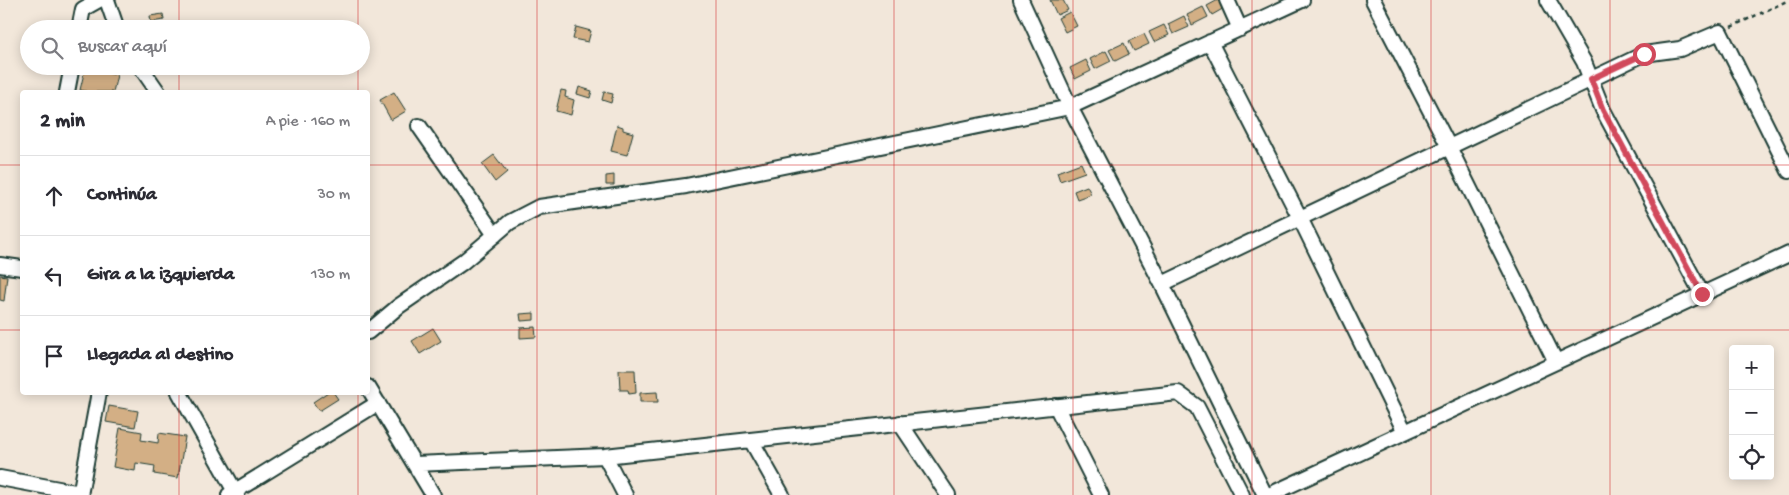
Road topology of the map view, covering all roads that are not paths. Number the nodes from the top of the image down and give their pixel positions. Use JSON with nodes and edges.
{"nodes":[{"id":1,"x":99,"y":0,"type":"edge"},
{"id":2,"x":107,"y":0,"type":"edge"},
{"id":3,"x":1021,"y":0,"type":"edge"},
{"id":4,"x":1227,"y":0,"type":"edge"},
{"id":5,"x":1302,"y":0,"type":"edge"},
{"id":6,"x":1373,"y":0,"type":"edge"},
{"id":7,"x":1548,"y":0,"type":"edge"},
{"id":8,"x":81,"y":20,"type":"edge"},
{"id":9,"x":114,"y":20,"type":"edge"},
{"id":10,"x":1240,"y":29,"type":"junction"},
{"id":11,"x":1210,"y":42,"type":"junction"},
{"id":12,"x":70,"y":75,"type":"edge"},
{"id":13,"x":146,"y":75,"type":"edge"},
{"id":14,"x":1591,"y":79,"type":"junction"},
{"id":15,"x":67,"y":90,"type":"edge"},
{"id":16,"x":157,"y":90,"type":"edge"},
{"id":17,"x":1070,"y":107,"type":"junction"},
{"id":18,"x":419,"y":126,"type":"dead end"},
{"id":19,"x":1449,"y":147,"type":"junction"},
{"id":20,"x":1789,"y":171,"type":"edge"},
{"id":21,"x":1300,"y":218,"type":"junction"},
{"id":22,"x":495,"y":235,"type":"junction"},
{"id":23,"x":1789,"y":254,"type":"edge"},
{"id":24,"x":0,"y":265,"type":"edge"},
{"id":25,"x":20,"y":268,"type":"edge"},
{"id":26,"x":1162,"y":284,"type":"junction"},
{"id":27,"x":1702,"y":294,"type":"junction"},
{"id":28,"x":370,"y":330,"type":"edge"},
{"id":29,"x":1556,"y":362,"type":"junction"},
{"id":30,"x":370,"y":390,"type":"edge"},
{"id":31,"x":98,"y":395,"type":"edge"},
{"id":32,"x":181,"y":395,"type":"edge"},
{"id":33,"x":378,"y":403,"type":"junction"},
{"id":34,"x":1056,"y":406,"type":"junction"},
{"id":35,"x":900,"y":423,"type":"junction"},
{"id":36,"x":1404,"y":432,"type":"junction"},
{"id":37,"x":751,"y":440,"type":"junction"},
{"id":38,"x":605,"y":456,"type":"junction"},
{"id":39,"x":415,"y":464,"type":"junction"},
{"id":40,"x":0,"y":478,"type":"edge"},
{"id":41,"x":80,"y":494,"type":"edge"},
{"id":42,"x":233,"y":494,"type":"edge"},
{"id":43,"x":433,"y":495,"type":"edge"},
{"id":44,"x":625,"y":495,"type":"edge"},
{"id":45,"x":782,"y":495,"type":"edge"},
{"id":46,"x":948,"y":495,"type":"edge"},
{"id":47,"x":1101,"y":495,"type":"edge"},
{"id":48,"x":1242,"y":495,"type":"edge"},
{"id":49,"x":1265,"y":495,"type":"edge"},
{"id":50,"x":1270,"y":495,"type":"edge"}],
"edges":[{"from":1,"to":8,"type":"street"},
{"from":2,"to":9,"type":"street"},
{"from":3,"to":17,"type":"street"},
{"from":4,"to":10,"type":"street"},
{"from":5,"to":10,"type":"street"},
{"from":6,"to":19,"type":"street"},
{"from":7,"to":14,"type":"street"},
{"from":10,"to":11,"type":"street"},
{"from":11,"to":17,"type":"street"},
{"from":11,"to":21,"type":"street"},
{"from":12,"to":15,"type":"street"},
{"from":13,"to":16,"type":"street"},
{"from":14,"to":19,"type":"street"},
{"from":14,"to":20,"type":"street"},
{"from":14,"to":27,"type":"street"},
{"from":17,"to":22,"type":"street"},
{"from":17,"to":26,"type":"street"},
{"from":18,"to":22,"type":"street"},
{"from":19,"to":21,"type":"street"},
{"from":19,"to":29,"type":"street"},
{"from":21,"to":26,"type":"street"},
{"from":21,"to":36,"type":"street"},
{"from":22,"to":28,"type":"street"},
{"from":23,"to":27,"type":"street"},
{"from":24,"to":25,"type":"street"},
{"from":26,"to":49,"type":"street"},
{"from":27,"to":29,"type":"street"},
{"from":29,"to":36,"type":"street"},
{"from":30,"to":33,"type":"street"},
{"from":31,"to":41,"type":"street"},
{"from":32,"to":42,"type":"street"},
{"from":33,"to":39,"type":"street"},
{"from":33,"to":42,"type":"street"},
{"from":34,"to":35,"type":"street"},
{"from":34,"to":47,"type":"street"},
{"from":34,"to":48,"type":"street"},
{"from":35,"to":37,"type":"street"},
{"from":35,"to":46,"type":"street"},
{"from":36,"to":50,"type":"street"},
{"from":37,"to":38,"type":"street"},
{"from":37,"to":45,"type":"street"},
{"from":38,"to":39,"type":"street"},
{"from":38,"to":44,"type":"street"},
{"from":39,"to":43,"type":"street"},
{"from":40,"to":41,"type":"street"}]}
